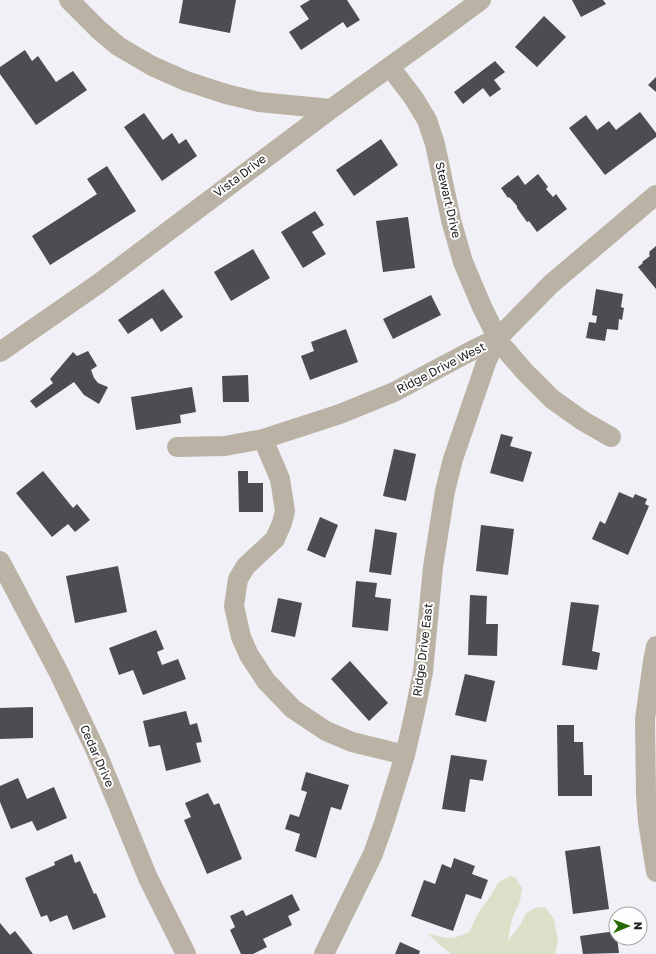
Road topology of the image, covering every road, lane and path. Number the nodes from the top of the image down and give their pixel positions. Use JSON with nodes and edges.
{"nodes":[{"id":1,"x":69,"y":0,"type":"edge"},
{"id":2,"x":481,"y":0,"type":"edge"},
{"id":3,"x":390,"y":67,"type":"junction"},
{"id":4,"x":331,"y":109,"type":"junction"},
{"id":5,"x":656,"y":195,"type":"edge"},
{"id":6,"x":498,"y":338,"type":"junction"},
{"id":7,"x":0,"y":352,"type":"edge"},
{"id":8,"x":611,"y":437,"type":"dead end"},
{"id":9,"x":263,"y":439,"type":"junction"},
{"id":10,"x":177,"y":447,"type":"dead end"},
{"id":11,"x":0,"y":561,"type":"edge"},
{"id":12,"x":656,"y":646,"type":"edge"},
{"id":13,"x":405,"y":755,"type":"junction"},
{"id":14,"x":656,"y":872,"type":"edge"},
{"id":15,"x":186,"y":954,"type":"edge"},
{"id":16,"x":324,"y":954,"type":"edge"}],
"edges":[{"from":1,"to":4,"type":"street"},
{"from":2,"to":3,"type":"street","name":"Vista Drive"},
{"from":3,"to":4,"type":"street","name":"Vista Drive"},
{"from":3,"to":6,"type":"street","name":"Stewart Drive"},
{"from":4,"to":7,"type":"street","name":"Vista Drive"},
{"from":5,"to":6,"type":"street","name":"Ridge Drive West"},
{"from":6,"to":8,"type":"street","name":"Stewart Drive"},
{"from":6,"to":9,"type":"street","name":"Ridge Drive West"},
{"from":6,"to":13,"type":"street","name":"Ridge Drive East"},
{"from":9,"to":10,"type":"street","name":"Ridge Drive West"},
{"from":9,"to":13,"type":"street"},
{"from":11,"to":15,"type":"street","name":"Cedar Drive"},
{"from":12,"to":14,"type":"street"},
{"from":13,"to":16,"type":"street","name":"Ridge Drive East"}]}
